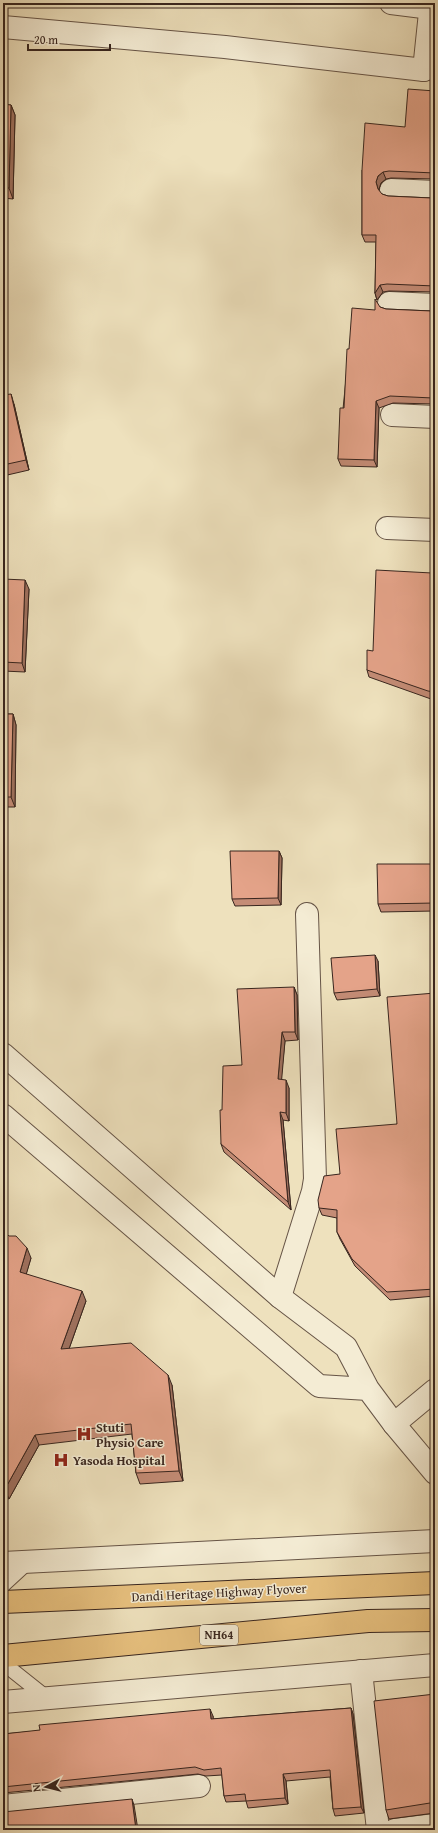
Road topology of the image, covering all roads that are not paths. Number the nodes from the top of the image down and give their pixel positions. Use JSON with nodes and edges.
{"nodes":[{"id":1,"x":391,"y":3,"type":"edge"},
{"id":2,"x":432,"y":7,"type":"edge"},
{"id":3,"x":3,"y":27,"type":"edge"},
{"id":4,"x":430,"y":68,"type":"edge"},
{"id":5,"x":391,"y":190,"type":"dead end"},
{"id":6,"x":435,"y":192,"type":"edge"},
{"id":7,"x":389,"y":303,"type":"dead end"},
{"id":8,"x":435,"y":305,"type":"edge"},
{"id":9,"x":392,"y":415,"type":"dead end"},
{"id":10,"x":435,"y":417,"type":"edge"},
{"id":11,"x":387,"y":528,"type":"dead end"},
{"id":12,"x":435,"y":530,"type":"edge"},
{"id":13,"x":306,"y":914,"type":"dead end"},
{"id":14,"x":3,"y":1054,"type":"edge"},
{"id":15,"x":3,"y":1115,"type":"edge"},
{"id":16,"x":280,"y":1297,"type":"junction"},
{"id":17,"x":368,"y":1389,"type":"junction"},
{"id":18,"x":435,"y":1390,"type":"edge"},
{"id":19,"x":394,"y":1424,"type":"junction"},
{"id":20,"x":435,"y":1473,"type":"edge"},
{"id":21,"x":435,"y":1541,"type":"edge"},
{"id":22,"x":28,"y":1562,"type":"junction"},
{"id":23,"x":3,"y":1563,"type":"edge"},
{"id":24,"x":435,"y":1583,"type":"edge"},
{"id":25,"x":3,"y":1584,"type":"edge"},
{"id":26,"x":3,"y":1602,"type":"edge"},
{"id":27,"x":435,"y":1620,"type":"edge"},
{"id":28,"x":3,"y":1656,"type":"edge"},
{"id":29,"x":3,"y":1663,"type":"edge"},
{"id":30,"x":435,"y":1665,"type":"edge"},
{"id":31,"x":362,"y":1671,"type":"junction"},
{"id":32,"x":47,"y":1698,"type":"junction"},
{"id":33,"x":3,"y":1702,"type":"edge"},
{"id":34,"x":199,"y":1786,"type":"dead end"},
{"id":35,"x":3,"y":1806,"type":"edge"},
{"id":36,"x":435,"y":1825,"type":"edge"},
{"id":37,"x":378,"y":1830,"type":"edge"},
{"id":38,"x":395,"y":1830,"type":"edge"}],
"edges":[{"from":1,"to":2,"type":"street"},
{"from":2,"to":4,"type":"street"},
{"from":3,"to":4,"type":"street"},
{"from":5,"to":6,"type":"street"},
{"from":7,"to":8,"type":"street"},
{"from":9,"to":10,"type":"street"},
{"from":11,"to":12,"type":"street"},
{"from":13,"to":16,"type":"street"},
{"from":14,"to":16,"type":"street"},
{"from":15,"to":17,"type":"street"},
{"from":16,"to":17,"type":"street"},
{"from":17,"to":19,"type":"street"},
{"from":18,"to":19,"type":"street"},
{"from":19,"to":20,"type":"street"},
{"from":21,"to":22,"type":"street"},
{"from":22,"to":23,"type":"street"},
{"from":22,"to":25,"type":"lane"},
{"from":24,"to":26,"type":"highway","name":"Dandi Heritage Highway Flyover"},
{"from":27,"to":28,"type":"highway","number":"NH64"},
{"from":29,"to":32,"type":"lane"},
{"from":30,"to":31,"type":"street"},
{"from":31,"to":32,"type":"street"},
{"from":31,"to":37,"type":"street"},
{"from":32,"to":33,"type":"street"},
{"from":34,"to":35,"type":"street"},
{"from":36,"to":38,"type":"street"}]}
